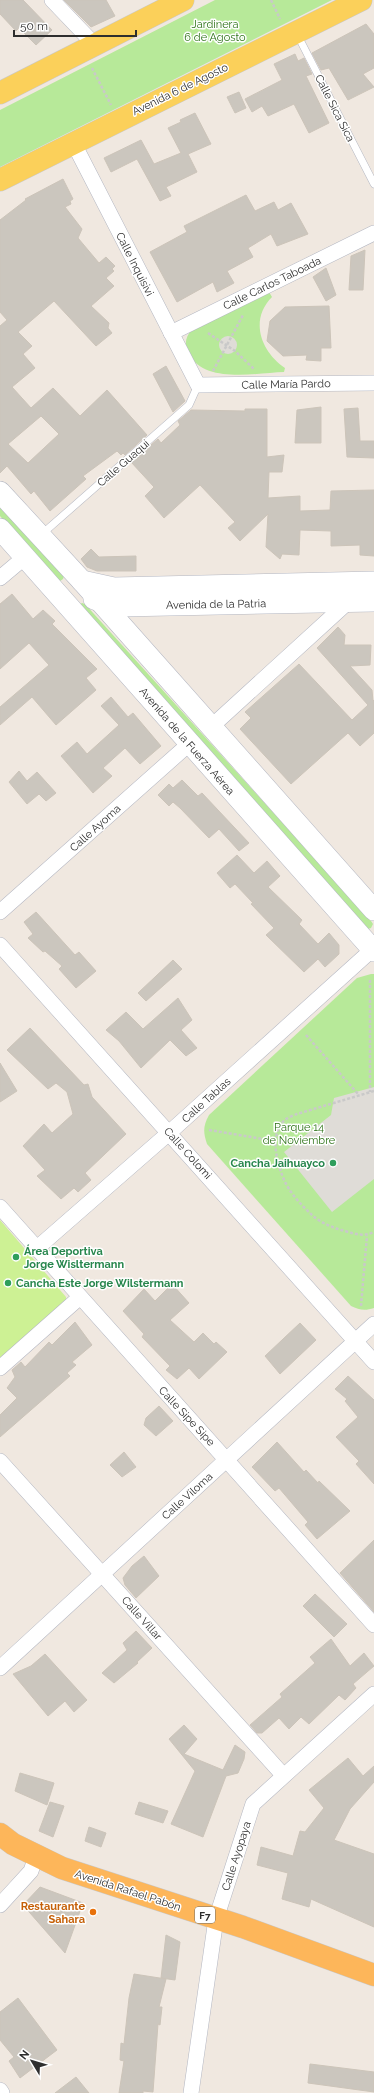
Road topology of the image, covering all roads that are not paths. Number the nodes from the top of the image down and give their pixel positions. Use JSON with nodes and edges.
{"nodes":[{"id":1,"x":52,"y":0,"type":"edge"},
{"id":2,"x":183,"y":0,"type":"edge"},
{"id":3,"x":361,"y":0,"type":"edge"},
{"id":4,"x":289,"y":27,"type":"junction"},
{"id":5,"x":94,"y":44,"type":"junction"},
{"id":6,"x":0,"y":93,"type":"edge"},
{"id":7,"x":73,"y":142,"type":"junction"},
{"id":8,"x":0,"y":180,"type":"edge"},
{"id":9,"x":374,"y":184,"type":"edge"},
{"id":10,"x":374,"y":233,"type":"edge"},
{"id":11,"x":171,"y":333,"type":"junction"},
{"id":12,"x":374,"y":383,"type":"edge"},
{"id":13,"x":198,"y":385,"type":"junction"},
{"id":14,"x":0,"y":492,"type":"edge"},
{"id":15,"x":0,"y":530,"type":"edge"},
{"id":16,"x":41,"y":536,"type":"junction"},
{"id":17,"x":25,"y":557,"type":"junction"},
{"id":18,"x":0,"y":578,"type":"edge"},
{"id":19,"x":82,"y":582,"type":"junction"},
{"id":20,"x":374,"y":582,"type":"edge"},
{"id":21,"x":58,"y":595,"type":"junction"},
{"id":22,"x":97,"y":600,"type":"junction"},
{"id":23,"x":374,"y":601,"type":"edge"},
{"id":24,"x":348,"y":602,"type":"junction"},
{"id":25,"x":142,"y":605,"type":"junction"},
{"id":26,"x":134,"y":641,"type":"junction"},
{"id":27,"x":211,"y":727,"type":"junction"},
{"id":28,"x":189,"y":744,"type":"junction"},
{"id":29,"x":374,"y":910,"type":"edge"},
{"id":30,"x":0,"y":912,"type":"edge"},
{"id":31,"x":0,"y":945,"type":"edge"},
{"id":32,"x":373,"y":949,"type":"edge"},
{"id":33,"x":170,"y":1132,"type":"junction"},
{"id":34,"x":0,"y":1208,"type":"edge"},
{"id":35,"x":36,"y":1249,"type":"junction"},
{"id":36,"x":79,"y":1298,"type":"junction"},
{"id":37,"x":374,"y":1324,"type":"edge"},
{"id":38,"x":355,"y":1341,"type":"junction"},
{"id":39,"x":374,"y":1362,"type":"edge"},
{"id":40,"x":0,"y":1368,"type":"edge"},
{"id":41,"x":227,"y":1459,"type":"junction"},
{"id":42,"x":0,"y":1461,"type":"edge"},
{"id":43,"x":102,"y":1574,"type":"junction"},
{"id":44,"x":374,"y":1625,"type":"edge"},
{"id":45,"x":0,"y":1668,"type":"edge"},
{"id":46,"x":374,"y":1694,"type":"edge"},
{"id":47,"x":284,"y":1775,"type":"junction"},
{"id":48,"x":0,"y":1834,"type":"edge"},
{"id":49,"x":36,"y":1856,"type":"junction"},
{"id":50,"x":0,"y":1905,"type":"edge"},
{"id":51,"x":216,"y":1918,"type":"junction"},
{"id":52,"x":374,"y":1975,"type":"edge"},
{"id":53,"x":0,"y":2090,"type":"edge"},
{"id":54,"x":2,"y":2093,"type":"edge"},
{"id":55,"x":191,"y":2093,"type":"edge"}],
"edges":[{"from":1,"to":5,"type":"street"},
{"from":2,"to":5,"type":"main road"},
{"from":3,"to":4,"type":"main road","name":"Avenida 6 de Agosto"},
{"from":4,"to":7,"type":"main road","name":"Avenida 6 de Agosto"},
{"from":4,"to":9,"type":"lane","name":"Calle Sica Sica"},
{"from":5,"to":6,"type":"main road"},
{"from":7,"to":8,"type":"main road","name":"Avenida 6 de Agosto"},
{"from":7,"to":11,"type":"street","name":"Calle Inquisivi"},
{"from":10,"to":11,"type":"street","name":"Calle Carlos Taboada"},
{"from":11,"to":13,"type":"street","name":"Calle Inquisivi"},
{"from":12,"to":13,"type":"street","name":"Calle María Pardo"},
{"from":13,"to":16,"type":"lane","name":"Calle Guaqui"},
{"from":14,"to":16,"type":"main road"},
{"from":15,"to":17,"type":"main road","name":"Avenida de la Fuerza Aérea"},
{"from":16,"to":19,"type":"main road"},
{"from":17,"to":18,"type":"street"},
{"from":17,"to":21,"type":"main road","name":"Avenida de la Fuerza Aérea"},
{"from":19,"to":20,"type":"main road","name":"Avenida de la Patria"},
{"from":19,"to":22,"type":"main road"},
{"from":21,"to":22,"type":"main road","name":"Avenida de la Patria"},
{"from":21,"to":28,"type":"main road","name":"Avenida de la Fuerza Aérea"},
{"from":22,"to":25,"type":"main road","name":"Avenida de la Patria"},
{"from":22,"to":26,"type":"main road"},
{"from":23,"to":24,"type":"main road","name":"Avenida de la Patria"},
{"from":24,"to":25,"type":"main road","name":"Avenida de la Patria"},
{"from":24,"to":27,"type":"street"},
{"from":25,"to":26,"type":"main road"},
{"from":26,"to":27,"type":"main road"},
{"from":27,"to":29,"type":"main road"},
{"from":28,"to":30,"type":"street","name":"Calle Ayoma"},
{"from":28,"to":32,"type":"main road","name":"Avenida de la Fuerza Aérea"},
{"from":31,"to":33,"type":"street","name":"Calle Colomi"},
{"from":32,"to":33,"type":"street","name":"Calle Tablas"},
{"from":33,"to":35,"type":"street","name":"Calle Tablas"},
{"from":33,"to":38,"type":"street","name":"Calle Colomi"},
{"from":34,"to":35,"type":"street","name":"Calle Sipe Sipe"},
{"from":35,"to":36,"type":"street","name":"Calle Sipe Sipe"},
{"from":36,"to":40,"type":"street"},
{"from":36,"to":41,"type":"street","name":"Calle Sipe Sipe"},
{"from":37,"to":38,"type":"street","name":"Calle Viloma"},
{"from":38,"to":39,"type":"street","name":"Calle Colomi"},
{"from":38,"to":41,"type":"street","name":"Calle Viloma"},
{"from":41,"to":43,"type":"street","name":"Calle Viloma"},
{"from":41,"to":44,"type":"street","name":"Calle Sipe Sipe"},
{"from":42,"to":43,"type":"street","name":"Calle Villar"},
{"from":43,"to":45,"type":"street","name":"Calle Viloma"},
{"from":43,"to":47,"type":"street","name":"Calle Villar"},
{"from":46,"to":47,"type":"street","name":"Calle Ayopaya"},
{"from":47,"to":51,"type":"street","name":"Calle Ayopaya"},
{"from":48,"to":49,"type":"highway","name":"Avenida Rafael Pabón","number":"F7"},
{"from":49,"to":50,"type":"street"},
{"from":49,"to":51,"type":"highway","name":"Avenida Rafael Pabón","number":"F7"},
{"from":51,"to":52,"type":"highway","name":"Avenida Rafael Pabón","number":"F7"},
{"from":51,"to":55,"type":"street","name":"Calle Ayopaya"},
{"from":53,"to":54,"type":"street"}]}
